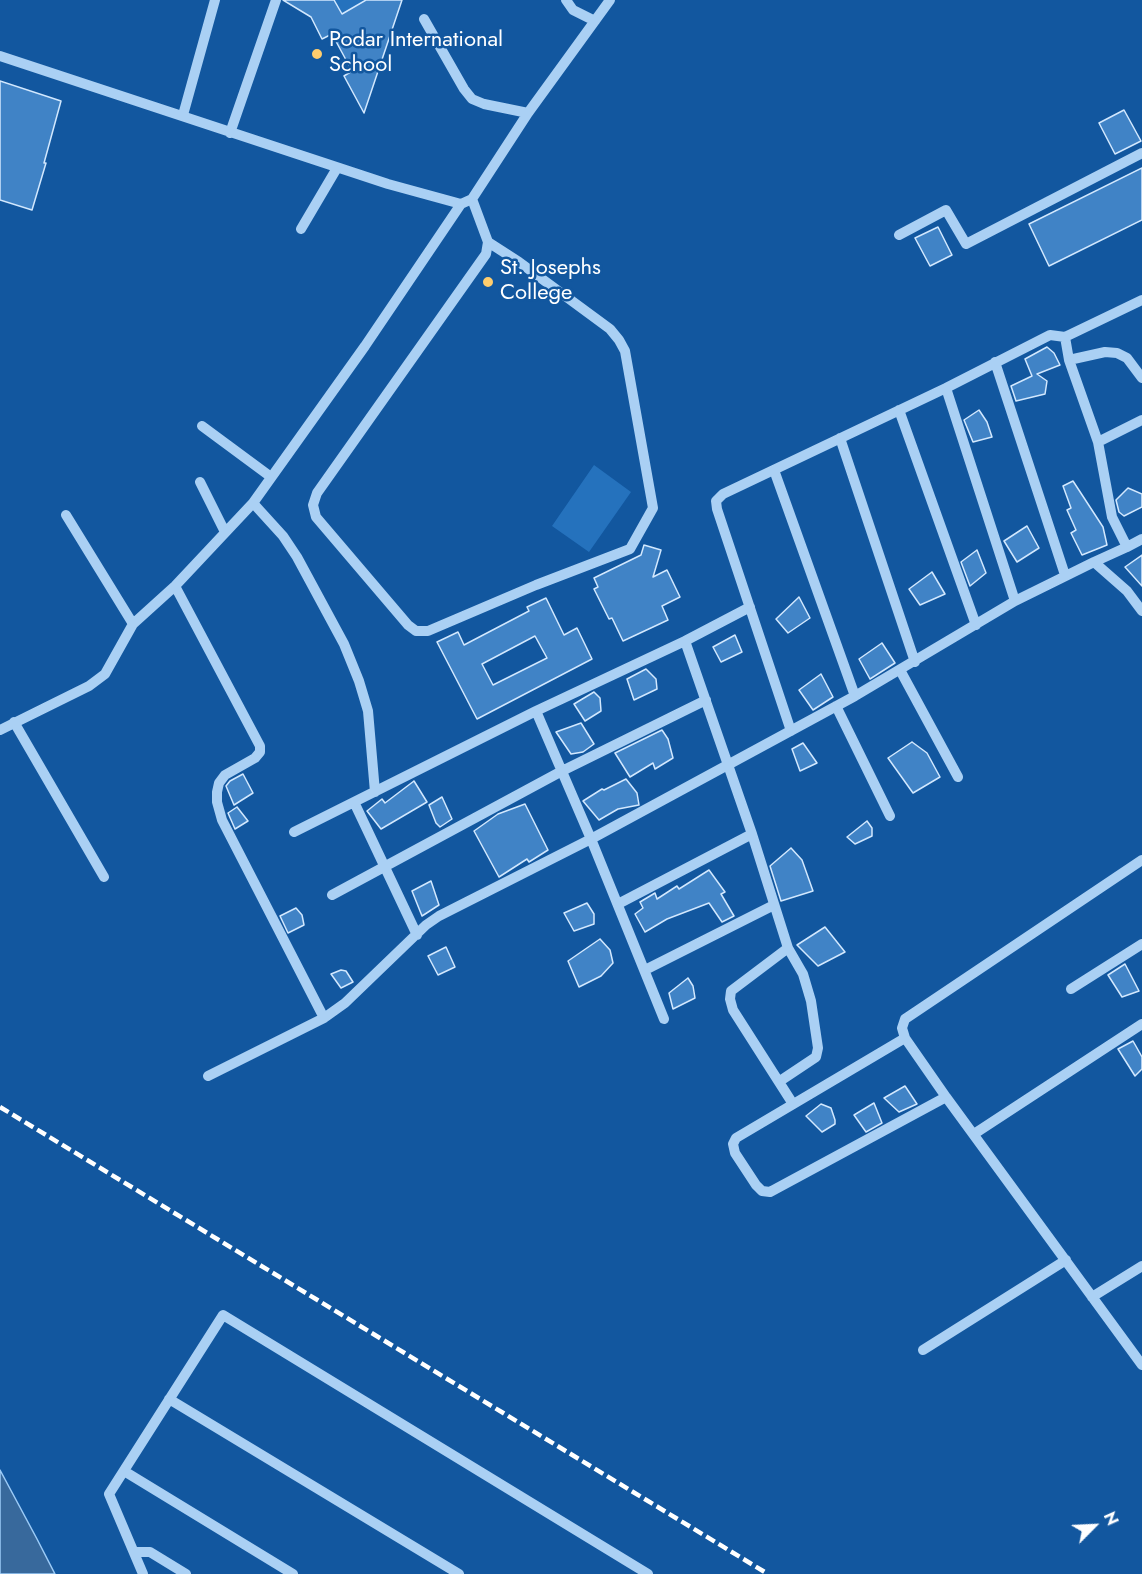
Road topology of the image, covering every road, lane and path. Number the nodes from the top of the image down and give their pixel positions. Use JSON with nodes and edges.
{"nodes":[{"id":1,"x":215,"y":0,"type":"edge"},
{"id":2,"x":276,"y":0,"type":"edge"},
{"id":3,"x":566,"y":0,"type":"edge"},
{"id":4,"x":610,"y":0,"type":"edge"},
{"id":5,"x":424,"y":19,"type":"dead end"},
{"id":6,"x":595,"y":21,"type":"junction"},
{"id":7,"x":0,"y":57,"type":"edge"},
{"id":8,"x":528,"y":113,"type":"junction"},
{"id":9,"x":183,"y":115,"type":"junction"},
{"id":10,"x":230,"y":133,"type":"junction"},
{"id":11,"x":1142,"y":153,"type":"edge"},
{"id":12,"x":337,"y":168,"type":"junction"},
{"id":13,"x":472,"y":199,"type":"junction"},
{"id":14,"x":461,"y":204,"type":"junction"},
{"id":15,"x":300,"y":229,"type":"dead end"},
{"id":16,"x":899,"y":235,"type":"dead end"},
{"id":17,"x":488,"y":242,"type":"junction"},
{"id":18,"x":1142,"y":300,"type":"edge"},
{"id":19,"x":1065,"y":337,"type":"junction"},
{"id":20,"x":1069,"y":360,"type":"junction"},
{"id":21,"x":995,"y":362,"type":"junction"},
{"id":22,"x":1142,"y":378,"type":"edge"},
{"id":23,"x":946,"y":388,"type":"junction"},
{"id":24,"x":899,"y":410,"type":"junction"},
{"id":25,"x":1142,"y":420,"type":"edge"},
{"id":26,"x":202,"y":426,"type":"dead end"},
{"id":27,"x":840,"y":438,"type":"junction"},
{"id":28,"x":1098,"y":442,"type":"junction"},
{"id":29,"x":774,"y":470,"type":"junction"},
{"id":30,"x":271,"y":477,"type":"junction"},
{"id":31,"x":200,"y":482,"type":"dead end"},
{"id":32,"x":253,"y":503,"type":"junction"},
{"id":33,"x":66,"y":515,"type":"dead end"},
{"id":34,"x":225,"y":532,"type":"junction"},
{"id":35,"x":1142,"y":538,"type":"edge"},
{"id":36,"x":1127,"y":547,"type":"junction"},
{"id":37,"x":1094,"y":562,"type":"junction"},
{"id":38,"x":1065,"y":575,"type":"junction"},
{"id":39,"x":175,"y":586,"type":"junction"},
{"id":40,"x":1015,"y":601,"type":"junction"},
{"id":41,"x":750,"y":607,"type":"junction"},
{"id":42,"x":1142,"y":611,"type":"edge"},
{"id":43,"x":133,"y":624,"type":"junction"},
{"id":44,"x":976,"y":625,"type":"junction"},
{"id":45,"x":685,"y":641,"type":"junction"},
{"id":46,"x":915,"y":662,"type":"junction"},
{"id":47,"x":900,"y":670,"type":"junction"},
{"id":48,"x":855,"y":696,"type":"junction"},
{"id":49,"x":706,"y":700,"type":"junction"},
{"id":50,"x":836,"y":706,"type":"junction"},
{"id":51,"x":536,"y":711,"type":"junction"},
{"id":52,"x":14,"y":722,"type":"junction"},
{"id":53,"x":0,"y":730,"type":"edge"},
{"id":54,"x":791,"y":730,"type":"junction"},
{"id":55,"x":728,"y":764,"type":"junction"},
{"id":56,"x":562,"y":771,"type":"junction"},
{"id":57,"x":958,"y":777,"type":"dead end"},
{"id":58,"x":375,"y":792,"type":"junction"},
{"id":59,"x":354,"y":802,"type":"junction"},
{"id":60,"x":890,"y":816,"type":"dead end"},
{"id":61,"x":294,"y":832,"type":"dead end"},
{"id":62,"x":752,"y":834,"type":"junction"},
{"id":63,"x":591,"y":838,"type":"junction"},
{"id":64,"x":1142,"y":860,"type":"edge"},
{"id":65,"x":385,"y":867,"type":"junction"},
{"id":66,"x":104,"y":877,"type":"dead end"},
{"id":67,"x":332,"y":895,"type":"dead end"},
{"id":68,"x":618,"y":904,"type":"junction"},
{"id":69,"x":774,"y":905,"type":"junction"},
{"id":70,"x":417,"y":934,"type":"junction"},
{"id":71,"x":1142,"y":944,"type":"edge"},
{"id":72,"x":788,"y":948,"type":"junction"},
{"id":73,"x":645,"y":970,"type":"junction"},
{"id":74,"x":1071,"y":989,"type":"dead end"},
{"id":75,"x":324,"y":1018,"type":"junction"},
{"id":76,"x":664,"y":1019,"type":"dead end"},
{"id":77,"x":1142,"y":1024,"type":"edge"},
{"id":78,"x":905,"y":1038,"type":"junction"},
{"id":79,"x":208,"y":1076,"type":"dead end"},
{"id":80,"x":780,"y":1081,"type":"junction"},
{"id":81,"x":946,"y":1097,"type":"junction"},
{"id":82,"x":794,"y":1104,"type":"junction"},
{"id":83,"x":974,"y":1134,"type":"junction"},
{"id":84,"x":1066,"y":1260,"type":"junction"},
{"id":85,"x":1142,"y":1266,"type":"edge"},
{"id":86,"x":1092,"y":1297,"type":"junction"},
{"id":87,"x":923,"y":1350,"type":"dead end"},
{"id":88,"x":1142,"y":1365,"type":"edge"},
{"id":89,"x":170,"y":1399,"type":"junction"},
{"id":90,"x":124,"y":1471,"type":"junction"},
{"id":91,"x":134,"y":1552,"type":"junction"},
{"id":92,"x":143,"y":1574,"type":"edge"},
{"id":93,"x":186,"y":1574,"type":"edge"},
{"id":94,"x":293,"y":1574,"type":"edge"},
{"id":95,"x":459,"y":1574,"type":"edge"},
{"id":96,"x":648,"y":1574,"type":"edge"}],
"edges":[{"from":1,"to":9,"type":"street"},
{"from":2,"to":10,"type":"street"},
{"from":3,"to":6,"type":"street"},
{"from":4,"to":6,"type":"street"},
{"from":5,"to":8,"type":"street"},
{"from":6,"to":8,"type":"street"},
{"from":7,"to":9,"type":"street"},
{"from":8,"to":13,"type":"street"},
{"from":9,"to":10,"type":"street"},
{"from":10,"to":12,"type":"street"},
{"from":11,"to":16,"type":"street"},
{"from":12,"to":14,"type":"street"},
{"from":12,"to":15,"type":"street"},
{"from":13,"to":14,"type":"street"},
{"from":13,"to":17,"type":"street"},
{"from":14,"to":30,"type":"street"},
{"from":17,"to":17,"type":"street"},
{"from":18,"to":19,"type":"street"},
{"from":19,"to":20,"type":"street"},
{"from":19,"to":21,"type":"street"},
{"from":20,"to":22,"type":"street"},
{"from":20,"to":28,"type":"street"},
{"from":21,"to":23,"type":"street"},
{"from":21,"to":38,"type":"street"},
{"from":23,"to":24,"type":"street"},
{"from":23,"to":40,"type":"street"},
{"from":24,"to":27,"type":"street"},
{"from":24,"to":44,"type":"street"},
{"from":25,"to":28,"type":"street"},
{"from":26,"to":30,"type":"street"},
{"from":27,"to":29,"type":"street"},
{"from":27,"to":46,"type":"street"},
{"from":28,"to":36,"type":"street"},
{"from":29,"to":41,"type":"street"},
{"from":29,"to":48,"type":"street"},
{"from":30,"to":32,"type":"street"},
{"from":31,"to":34,"type":"street"},
{"from":32,"to":34,"type":"street"},
{"from":32,"to":58,"type":"street"},
{"from":33,"to":43,"type":"street"},
{"from":34,"to":39,"type":"street"},
{"from":35,"to":36,"type":"street"},
{"from":36,"to":37,"type":"street"},
{"from":37,"to":38,"type":"street"},
{"from":37,"to":42,"type":"street"},
{"from":38,"to":40,"type":"street"},
{"from":39,"to":43,"type":"street"},
{"from":39,"to":75,"type":"street"},
{"from":40,"to":44,"type":"street"},
{"from":41,"to":45,"type":"street"},
{"from":41,"to":54,"type":"street"},
{"from":43,"to":52,"type":"street"},
{"from":44,"to":46,"type":"street"},
{"from":45,"to":49,"type":"street"},
{"from":45,"to":51,"type":"street"},
{"from":46,"to":47,"type":"street"},
{"from":47,"to":48,"type":"street"},
{"from":47,"to":57,"type":"street"},
{"from":48,"to":50,"type":"street"},
{"from":49,"to":55,"type":"street"},
{"from":49,"to":56,"type":"street"},
{"from":50,"to":54,"type":"street"},
{"from":50,"to":60,"type":"street"},
{"from":51,"to":56,"type":"street"},
{"from":51,"to":58,"type":"street"},
{"from":52,"to":53,"type":"street"},
{"from":52,"to":66,"type":"street"},
{"from":54,"to":55,"type":"street"},
{"from":55,"to":62,"type":"street"},
{"from":55,"to":63,"type":"street"},
{"from":56,"to":63,"type":"street"},
{"from":56,"to":65,"type":"street"},
{"from":58,"to":59,"type":"street"},
{"from":59,"to":61,"type":"street"},
{"from":59,"to":65,"type":"street"},
{"from":62,"to":68,"type":"street"},
{"from":62,"to":69,"type":"street"},
{"from":63,"to":68,"type":"street"},
{"from":63,"to":70,"type":"street"},
{"from":64,"to":78,"type":"street"},
{"from":65,"to":67,"type":"street"},
{"from":65,"to":70,"type":"street"},
{"from":68,"to":73,"type":"street"},
{"from":69,"to":72,"type":"street"},
{"from":69,"to":73,"type":"street"},
{"from":70,"to":75,"type":"street"},
{"from":71,"to":74,"type":"street"},
{"from":72,"to":80,"type":"street"},
{"from":72,"to":80,"type":"street"},
{"from":73,"to":76,"type":"street"},
{"from":75,"to":79,"type":"street"},
{"from":77,"to":83,"type":"street"},
{"from":78,"to":81,"type":"street"},
{"from":78,"to":82,"type":"street"},
{"from":80,"to":82,"type":"street"},
{"from":81,"to":82,"type":"street"},
{"from":81,"to":83,"type":"street"},
{"from":83,"to":84,"type":"street"},
{"from":84,"to":86,"type":"street"},
{"from":84,"to":87,"type":"street"},
{"from":85,"to":86,"type":"street"},
{"from":86,"to":88,"type":"street"},
{"from":89,"to":90,"type":"street"},
{"from":89,"to":95,"type":"street"},
{"from":89,"to":96,"type":"street"},
{"from":90,"to":91,"type":"street"},
{"from":90,"to":94,"type":"street"},
{"from":91,"to":92,"type":"street"},
{"from":91,"to":93,"type":"street"}]}
